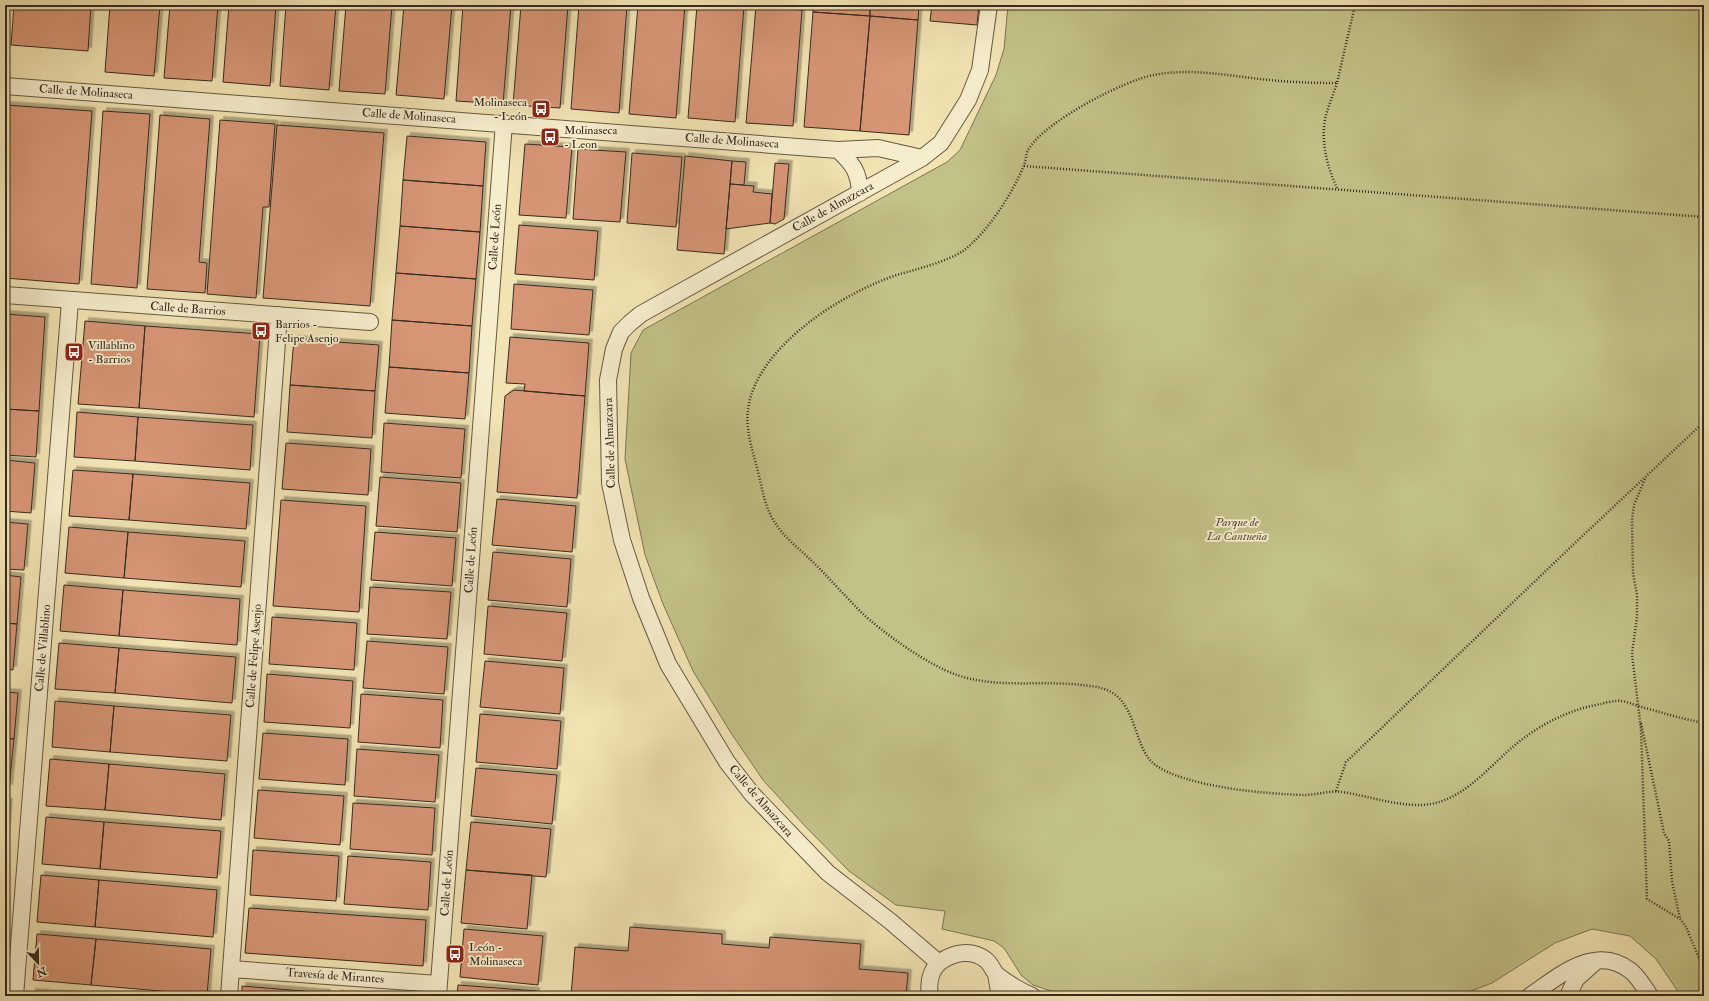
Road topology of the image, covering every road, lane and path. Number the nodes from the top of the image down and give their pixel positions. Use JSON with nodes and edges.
{"nodes":[{"id":1,"x":989,"y":5,"type":"edge"},
{"id":2,"x":1355,"y":5,"type":"edge"},
{"id":3,"x":1337,"y":83,"type":"junction"},
{"id":4,"x":5,"y":86,"type":"edge"},
{"id":5,"x":504,"y":123,"type":"junction"},
{"id":6,"x":838,"y":150,"type":"junction"},
{"id":7,"x":922,"y":158,"type":"junction"},
{"id":8,"x":1024,"y":166,"type":"junction"},
{"id":9,"x":1337,"y":189,"type":"junction"},
{"id":10,"x":860,"y":193,"type":"junction"},
{"id":11,"x":1704,"y":218,"type":"edge"},
{"id":12,"x":5,"y":295,"type":"edge"},
{"id":13,"x":70,"y":301,"type":"junction"},
{"id":14,"x":279,"y":315,"type":"junction"},
{"id":15,"x":370,"y":322,"type":"dead end"},
{"id":16,"x":1704,"y":422,"type":"edge"},
{"id":17,"x":1646,"y":476,"type":"junction"},
{"id":18,"x":1639,"y":706,"type":"junction"},
{"id":19,"x":1640,"y":713,"type":"junction"},
{"id":20,"x":1704,"y":722,"type":"edge"},
{"id":21,"x":1336,"y":791,"type":"junction"},
{"id":22,"x":1680,"y":919,"type":"junction"},
{"id":23,"x":1596,"y":961,"type":"junction"},
{"id":24,"x":938,"y":963,"type":"junction"},
{"id":25,"x":231,"y":969,"type":"junction"},
{"id":26,"x":1704,"y":970,"type":"edge"},
{"id":27,"x":11,"y":971,"type":"edge"},
{"id":28,"x":996,"y":974,"type":"junction"},
{"id":29,"x":438,"y":990,"type":"edge"},
{"id":30,"x":15,"y":996,"type":"edge"},
{"id":31,"x":229,"y":996,"type":"edge"},
{"id":32,"x":930,"y":996,"type":"edge"},
{"id":33,"x":997,"y":996,"type":"edge"},
{"id":34,"x":1032,"y":996,"type":"edge"},
{"id":35,"x":1530,"y":996,"type":"edge"},
{"id":36,"x":1568,"y":996,"type":"edge"},
{"id":37,"x":1650,"y":996,"type":"edge"}],
"edges":[{"from":1,"to":7,"type":"street","name":"Calle de Almazcara"},
{"from":2,"to":3,"type":"path"},
{"from":3,"to":8,"type":"path"},
{"from":3,"to":9,"type":"path"},
{"from":4,"to":5,"type":"street","name":"Calle de Molinaseca"},
{"from":5,"to":6,"type":"street","name":"Calle de Molinaseca"},
{"from":5,"to":29,"type":"street","name":"Calle de León"},
{"from":6,"to":7,"type":"street","name":"Calle de Molinaseca"},
{"from":6,"to":10,"type":"street"},
{"from":7,"to":10,"type":"street","name":"Calle de Almazcara"},
{"from":8,"to":9,"type":"path"},
{"from":8,"to":21,"type":"path"},
{"from":9,"to":11,"type":"path"},
{"from":10,"to":24,"type":"street","name":"Calle de Almazcara"},
{"from":12,"to":13,"type":"street","name":"Calle de Barrios"},
{"from":13,"to":14,"type":"street","name":"Calle de Barrios"},
{"from":13,"to":27,"type":"street","name":"Calle de Villablino"},
{"from":14,"to":15,"type":"street","name":"Calle de Barrios"},
{"from":14,"to":25,"type":"street","name":"Calle de Felipe Asenjo"},
{"from":16,"to":17,"type":"path"},
{"from":17,"to":18,"type":"path"},
{"from":17,"to":21,"type":"path"},
{"from":18,"to":19,"type":"path"},
{"from":18,"to":20,"type":"path"},
{"from":18,"to":21,"type":"path"},
{"from":19,"to":22,"type":"path"},
{"from":19,"to":22,"type":"path"},
{"from":22,"to":26,"type":"path"},
{"from":23,"to":35,"type":"street"},
{"from":23,"to":36,"type":"street"},
{"from":23,"to":37,"type":"street"},
{"from":24,"to":28,"type":"street"},
{"from":24,"to":32,"type":"street"},
{"from":25,"to":29,"type":"street","name":"Travesía de Mirantes"},
{"from":25,"to":31,"type":"street","name":"Calle de Felipe Asenjo"},
{"from":27,"to":30,"type":"street","name":"Calle de Villablino"},
{"from":28,"to":33,"type":"street"},
{"from":28,"to":34,"type":"street"}]}
